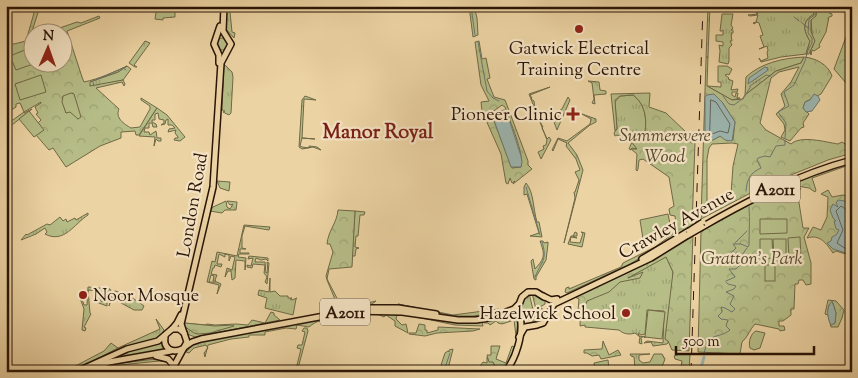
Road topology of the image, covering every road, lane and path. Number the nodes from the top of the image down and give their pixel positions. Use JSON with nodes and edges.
{"nodes":[{"id":1,"x":223,"y":6,"type":"edge"},
{"id":2,"x":228,"y":37,"type":"junction"},
{"id":3,"x":216,"y":38,"type":"junction"},
{"id":4,"x":216,"y":50,"type":"junction"},
{"id":5,"x":227,"y":51,"type":"junction"},
{"id":6,"x":852,"y":159,"type":"edge"},
{"id":7,"x":688,"y":233,"type":"junction"},
{"id":8,"x":541,"y":295,"type":"junction"},
{"id":9,"x":518,"y":305,"type":"junction"},
{"id":10,"x":550,"y":309,"type":"junction"},
{"id":11,"x":520,"y":316,"type":"junction"},
{"id":12,"x":532,"y":326,"type":"junction"},
{"id":13,"x":172,"y":329,"type":"junction"},
{"id":14,"x":185,"y":334,"type":"junction"},
{"id":15,"x":165,"y":335,"type":"junction"},
{"id":16,"x":519,"y":337,"type":"junction"},
{"id":17,"x":184,"y":348,"type":"junction"},
{"id":18,"x":171,"y":351,"type":"junction"},
{"id":19,"x":147,"y":356,"type":"junction"},
{"id":20,"x":174,"y":369,"type":"edge"},
{"id":21,"x":76,"y":372,"type":"edge"},
{"id":22,"x":86,"y":372,"type":"edge"},
{"id":23,"x":505,"y":372,"type":"edge"}],
"edges":[{"from":1,"to":2,"type":"main road"},
{"from":1,"to":3,"type":"main road"},
{"from":2,"to":3,"type":"main road"},
{"from":2,"to":5,"type":"main road"},
{"from":3,"to":4,"type":"main road"},
{"from":4,"to":5,"type":"main road"},
{"from":4,"to":13,"type":"main road","name":"London Road"},
{"from":5,"to":14,"type":"main road","name":"London Road"},
{"from":6,"to":7,"type":"main road","name":"Crawley Avenue","number":"A2011","bridge":true},
{"from":7,"to":8,"type":"main road","name":"Crawley Avenue","number":"A2011"},
{"from":7,"to":10,"type":"main road","name":"Crawley Avenue","number":"A2011"},
{"from":8,"to":9,"type":"main road","number":"A2011"},
{"from":8,"to":10,"type":"main road"},
{"from":9,"to":11,"type":"main road"},
{"from":9,"to":14,"type":"main road","number":"A2011"},
{"from":10,"to":12,"type":"main road","number":"A2011"},
{"from":11,"to":12,"type":"main road"},
{"from":11,"to":16,"type":"main road"},
{"from":11,"to":17,"type":"main road","number":"A2011"},
{"from":12,"to":16,"type":"main road"},
{"from":13,"to":14,"type":"main road"},
{"from":13,"to":15,"type":"main road"},
{"from":14,"to":17,"type":"main road"},
{"from":15,"to":18,"type":"main road"},
{"from":15,"to":21,"type":"main road"},
{"from":16,"to":23,"type":"main road"},
{"from":17,"to":18,"type":"main road"},
{"from":17,"to":20,"type":"main road"},
{"from":18,"to":19,"type":"main road"},
{"from":18,"to":20,"type":"main road"},
{"from":19,"to":20,"type":"main road"},
{"from":19,"to":22,"type":"main road"}]}
